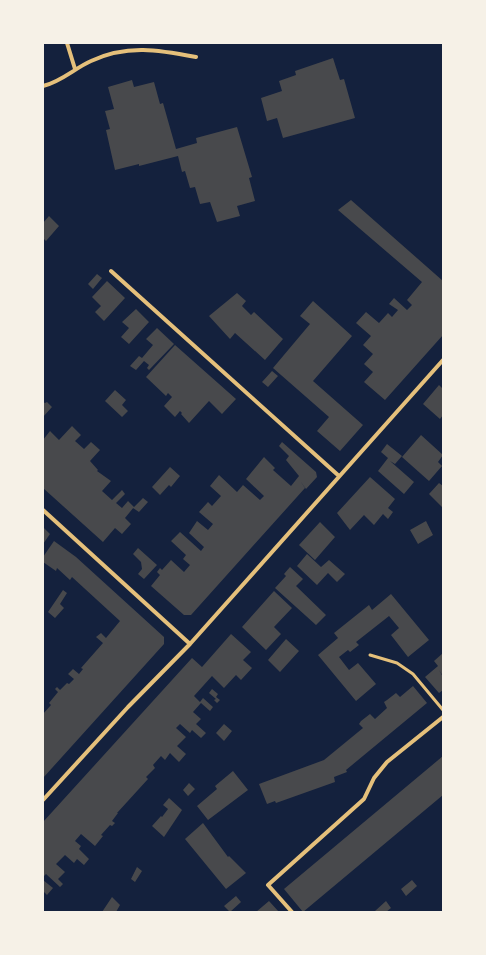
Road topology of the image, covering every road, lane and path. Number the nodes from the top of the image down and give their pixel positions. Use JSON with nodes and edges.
{"nodes":[{"id":1,"x":67,"y":43,"type":"edge"},
{"id":2,"x":196,"y":57,"type":"dead end"},
{"id":3,"x":75,"y":70,"type":"junction"},
{"id":4,"x":43,"y":86,"type":"edge"},
{"id":5,"x":111,"y":272,"type":"dead end"},
{"id":6,"x":443,"y":360,"type":"edge"},
{"id":7,"x":339,"y":476,"type":"junction"},
{"id":8,"x":43,"y":510,"type":"edge"},
{"id":9,"x":190,"y":644,"type":"junction"},
{"id":10,"x":370,"y":655,"type":"dead end"},
{"id":11,"x":443,"y":710,"type":"edge"},
{"id":12,"x":443,"y":717,"type":"edge"},
{"id":13,"x":43,"y":800,"type":"edge"},
{"id":14,"x":292,"y":912,"type":"edge"}],
"edges":[{"from":1,"to":3,"type":"street"},
{"from":2,"to":3,"type":"street"},
{"from":3,"to":4,"type":"street"},
{"from":5,"to":7,"type":"street"},
{"from":6,"to":7,"type":"street"},
{"from":7,"to":9,"type":"street"},
{"from":8,"to":9,"type":"street"},
{"from":9,"to":13,"type":"street"},
{"from":10,"to":11,"type":"lane"},
{"from":12,"to":14,"type":"street"}]}
